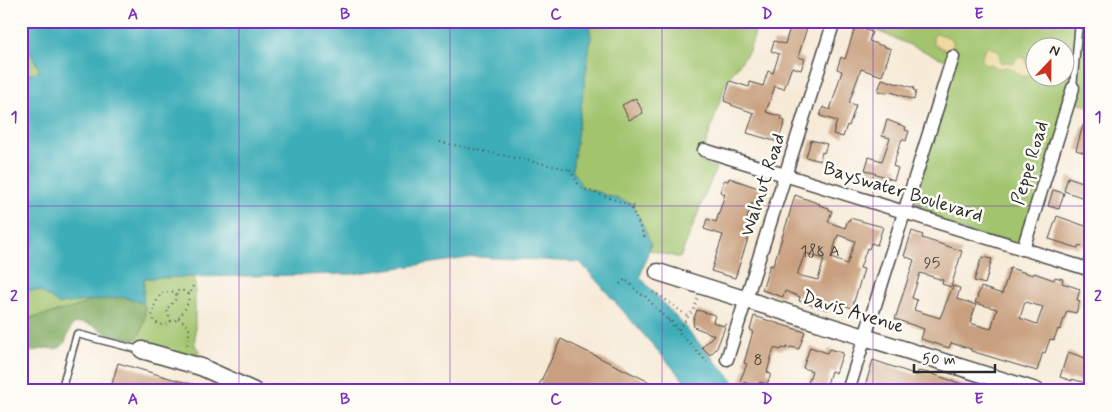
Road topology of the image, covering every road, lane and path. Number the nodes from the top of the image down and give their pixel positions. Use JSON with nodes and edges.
{"nodes":[{"id":1,"x":834,"y":21,"type":"edge"},
{"id":2,"x":1079,"y":21,"type":"edge"},
{"id":3,"x":953,"y":57,"type":"dead end"},
{"id":4,"x":1074,"y":77,"type":"edge"},
{"id":5,"x":1073,"y":88,"type":"edge"},
{"id":6,"x":440,"y":142,"type":"dead end"},
{"id":7,"x":704,"y":150,"type":"dead end"},
{"id":8,"x":786,"y":174,"type":"junction"},
{"id":9,"x":578,"y":184,"type":"dead end"},
{"id":10,"x":581,"y":188,"type":"dead end"},
{"id":11,"x":904,"y":212,"type":"junction"},
{"id":12,"x":645,"y":238,"type":"dead end"},
{"id":13,"x":1023,"y":249,"type":"junction"},
{"id":14,"x":1091,"y":270,"type":"edge"},
{"id":15,"x":658,"y":272,"type":"dead end"},
{"id":16,"x":620,"y":284,"type":"dead end"},
{"id":17,"x":193,"y":285,"type":"dead end"},
{"id":18,"x":702,"y":285,"type":"junction"},
{"id":19,"x":178,"y":291,"type":"junction"},
{"id":20,"x":652,"y":292,"type":"dead end"},
{"id":21,"x":189,"y":294,"type":"junction"},
{"id":22,"x":746,"y":300,"type":"junction"},
{"id":23,"x":688,"y":317,"type":"junction"},
{"id":24,"x":178,"y":319,"type":"junction"},
{"id":25,"x":668,"y":320,"type":"junction"},
{"id":26,"x":171,"y":321,"type":"junction"},
{"id":27,"x":865,"y":337,"type":"junction"},
{"id":28,"x":142,"y":350,"type":"joint"},
{"id":29,"x":185,"y":352,"type":"dead end"},
{"id":30,"x":727,"y":359,"type":"dead end"},
{"id":31,"x":707,"y":362,"type":"dead end"},
{"id":32,"x":61,"y":391,"type":"edge"},
{"id":33,"x":254,"y":391,"type":"edge"},
{"id":34,"x":848,"y":391,"type":"edge"},
{"id":35,"x":1036,"y":391,"type":"edge"}],
"edges":[{"from":1,"to":8,"type":"street","name":"Walnut Road"},
{"from":2,"to":4,"type":"lane"},
{"from":3,"to":11,"type":"street"},
{"from":5,"to":13,"type":"street","name":"Peppe Road"},
{"from":6,"to":9,"type":"path"},
{"from":7,"to":8,"type":"street","name":"Bayswater Boulevard"},
{"from":8,"to":11,"type":"street","name":"Bayswater Boulevard"},
{"from":8,"to":22,"type":"street","name":"Walnut Road"},
{"from":10,"to":12,"type":"path"},
{"from":11,"to":13,"type":"street","name":"Bayswater Boulevard"},
{"from":11,"to":27,"type":"street"},
{"from":13,"to":14,"type":"street","name":"Bayswater Boulevard"},
{"from":15,"to":18,"type":"street","name":"Davis Avenue"},
{"from":16,"to":25,"type":"path"},
{"from":17,"to":21,"type":"path"},
{"from":18,"to":22,"type":"street","name":"Davis Avenue"},
{"from":18,"to":23,"type":"path"},
{"from":19,"to":21,"type":"path"},
{"from":19,"to":26,"type":"path"},
{"from":19,"to":26,"type":"path"},
{"from":20,"to":23,"type":"path"},
{"from":21,"to":24,"type":"path"},
{"from":22,"to":27,"type":"street","name":"Davis Avenue"},
{"from":22,"to":30,"type":"street","name":"Walnut Road"},
{"from":23,"to":25,"type":"path"},
{"from":24,"to":26,"type":"path"},
{"from":24,"to":29,"type":"path"},
{"from":25,"to":31,"type":"path"},
{"from":27,"to":34,"type":"street"},
{"from":27,"to":35,"type":"street","name":"Davis Avenue"},
{"from":28,"to":32,"type":"lane"},
{"from":28,"to":33,"type":"street"}]}
